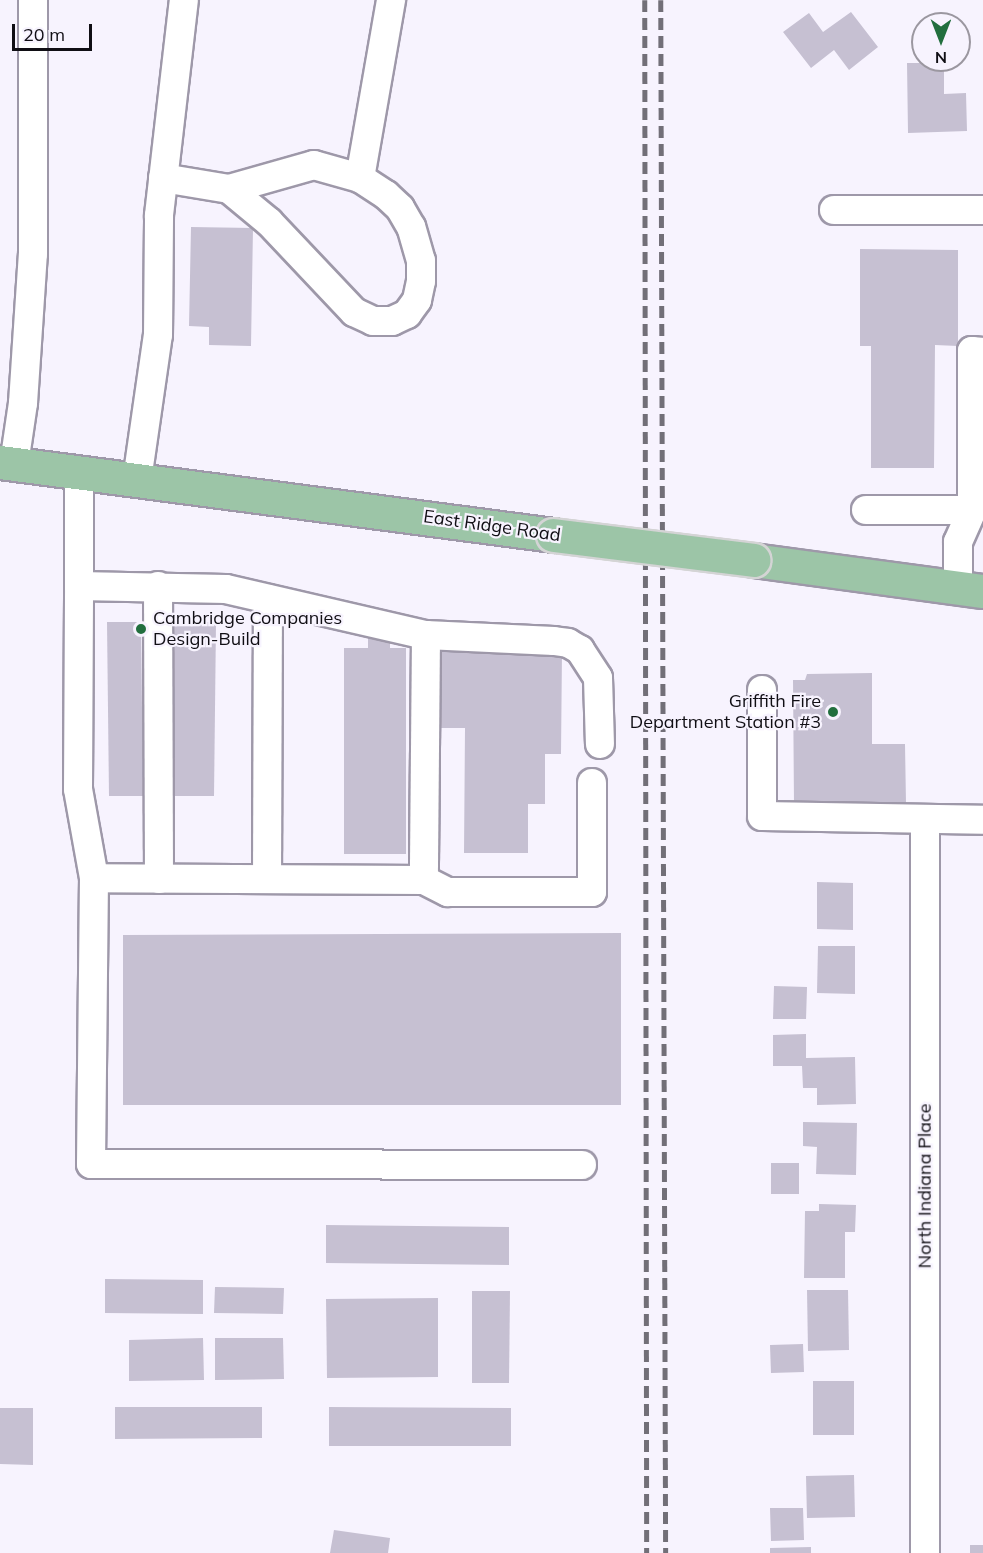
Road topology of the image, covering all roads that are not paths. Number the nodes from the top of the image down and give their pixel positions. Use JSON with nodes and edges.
{"nodes":[{"id":1,"x":33,"y":0,"type":"edge"},
{"id":2,"x":184,"y":0,"type":"edge"},
{"id":3,"x":392,"y":0,"type":"edge"},
{"id":4,"x":163,"y":178,"type":"junction"},
{"id":5,"x":360,"y":178,"type":"junction"},
{"id":6,"x":229,"y":189,"type":"junction"},
{"id":7,"x":834,"y":210,"type":"dead end"},
{"id":8,"x":983,"y":210,"type":"edge"},
{"id":9,"x":983,"y":351,"type":"edge"},
{"id":10,"x":7,"y":463,"type":"edge"},
{"id":11,"x":79,"y":472,"type":"junction"},
{"id":12,"x":137,"y":480,"type":"junction"},
{"id":13,"x":866,"y":510,"type":"dead end"},
{"id":14,"x":972,"y":510,"type":"junction"},
{"id":15,"x":79,"y":586,"type":"junction"},
{"id":16,"x":158,"y":586,"type":"junction"},
{"id":17,"x":971,"y":590,"type":"edge"},
{"id":18,"x":268,"y":599,"type":"junction"},
{"id":19,"x":426,"y":635,"type":"junction"},
{"id":20,"x":762,"y":690,"type":"dead end"},
{"id":21,"x":600,"y":744,"type":"dead end"},
{"id":22,"x":592,"y":783,"type":"dead end"},
{"id":23,"x":925,"y":819,"type":"junction"},
{"id":24,"x":983,"y":820,"type":"edge"},
{"id":25,"x":94,"y":878,"type":"junction"},
{"id":26,"x":159,"y":879,"type":"junction"},
{"id":27,"x":267,"y":879,"type":"junction"},
{"id":28,"x":424,"y":880,"type":"junction"},
{"id":29,"x":582,"y":1166,"type":"dead end"},
{"id":30,"x":925,"y":1553,"type":"edge"}],
"edges":[{"from":1,"to":10,"type":"street"},
{"from":2,"to":4,"type":"street"},
{"from":3,"to":5,"type":"street"},
{"from":4,"to":6,"type":"street"},
{"from":4,"to":12,"type":"street"},
{"from":5,"to":6,"type":"street"},
{"from":5,"to":6,"type":"street"},
{"from":7,"to":8,"type":"street"},
{"from":9,"to":14,"type":"street"},
{"from":10,"to":11,"type":"main road","name":"East Ridge Road"},
{"from":11,"to":12,"type":"main road","name":"East Ridge Road"},
{"from":11,"to":15,"type":"street"},
{"from":12,"to":17,"type":"main road","name":"East Ridge Road","bridge":true},
{"from":13,"to":14,"type":"street"},
{"from":14,"to":17,"type":"street"},
{"from":15,"to":16,"type":"street"},
{"from":15,"to":25,"type":"street"},
{"from":16,"to":18,"type":"street"},
{"from":16,"to":26,"type":"street"},
{"from":18,"to":19,"type":"street"},
{"from":18,"to":27,"type":"street"},
{"from":19,"to":21,"type":"street"},
{"from":19,"to":28,"type":"street"},
{"from":20,"to":23,"type":"street"},
{"from":22,"to":28,"type":"street"},
{"from":23,"to":24,"type":"street"},
{"from":23,"to":30,"type":"street","name":"North Indiana Place"},
{"from":25,"to":26,"type":"street"},
{"from":25,"to":29,"type":"street"},
{"from":26,"to":27,"type":"street"},
{"from":27,"to":28,"type":"street"}]}
